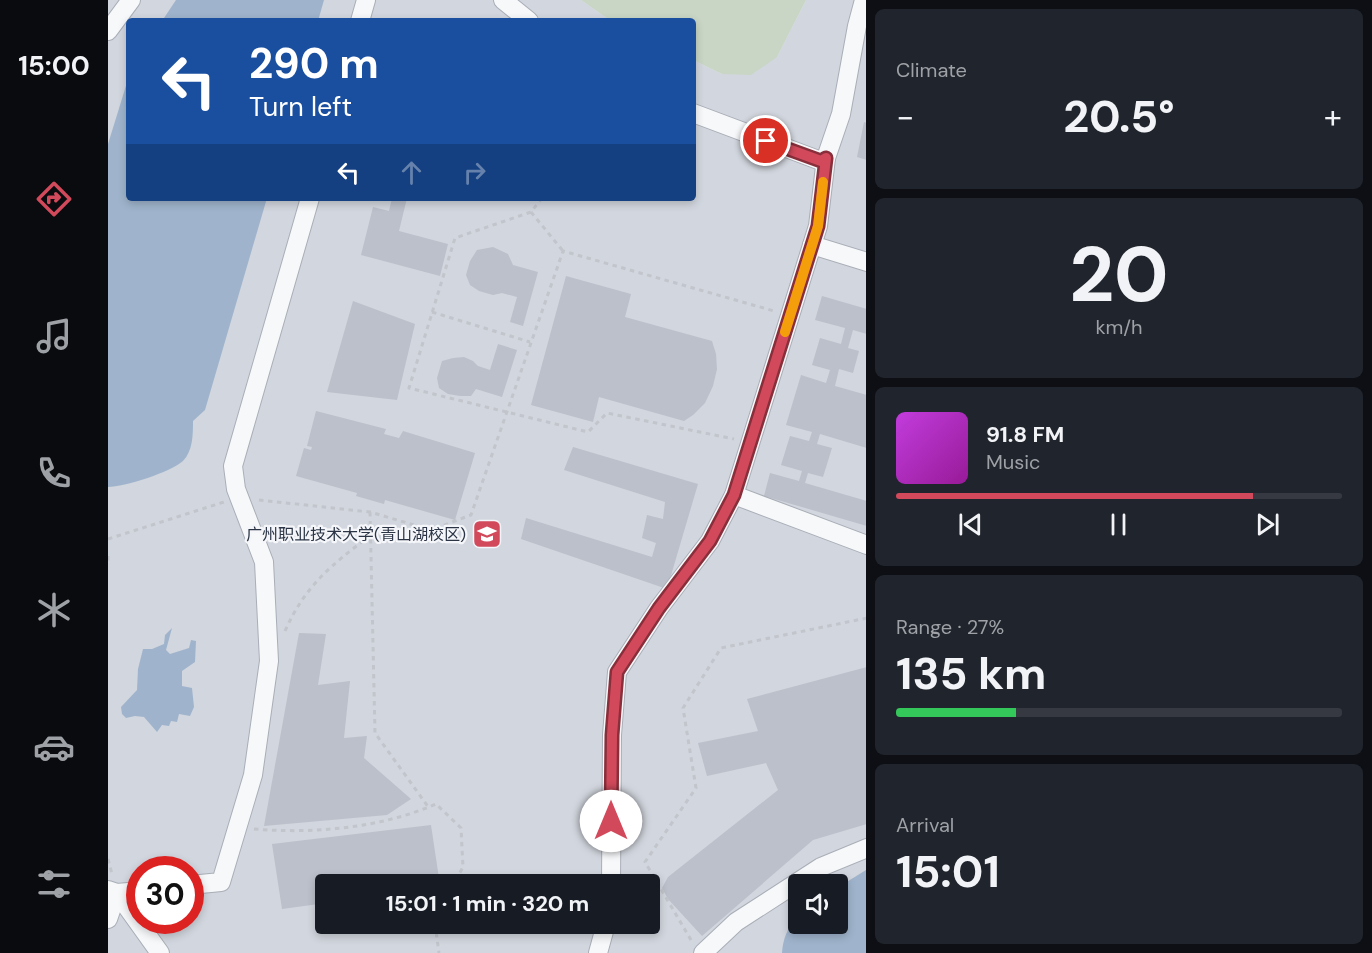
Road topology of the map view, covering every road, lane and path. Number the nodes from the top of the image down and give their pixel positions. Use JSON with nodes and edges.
{"nodes":[{"id":1,"x":131,"y":0,"type":"edge"},
{"id":2,"x":366,"y":0,"type":"edge"},
{"id":3,"x":504,"y":0,"type":"edge"},
{"id":4,"x":864,"y":0,"type":"edge"},
{"id":5,"x":361,"y":18,"type":"edge"},
{"id":6,"x":525,"y":18,"type":"edge"},
{"id":7,"x":108,"y":31,"type":"edge"},
{"id":8,"x":696,"y":114,"type":"edge"},
{"id":9,"x":826,"y":158,"type":"junction"},
{"id":10,"x":309,"y":201,"type":"edge"},
{"id":11,"x":540,"y":201,"type":"edge"},
{"id":12,"x":531,"y":212,"type":"junction"},
{"id":13,"x":812,"y":245,"type":"junction"},
{"id":14,"x":563,"y":251,"type":"junction"},
{"id":15,"x":866,"y":262,"type":"edge"},
{"id":16,"x":432,"y":312,"type":"junction"},
{"id":17,"x":790,"y":315,"type":"junction"},
{"id":18,"x":530,"y":342,"type":"junction"},
{"id":19,"x":506,"y":411,"type":"junction"},
{"id":20,"x":750,"y":443,"type":"junction"},
{"id":21,"x":734,"y":495,"type":"junction"},
{"id":22,"x":239,"y":498,"type":"junction"},
{"id":23,"x":370,"y":512,"type":"junction"},
{"id":24,"x":370,"y":536,"type":"junction"},
{"id":25,"x":108,"y":539,"type":"edge"},
{"id":26,"x":866,"y":545,"type":"edge"},
{"id":27,"x":866,"y":618,"type":"edge"},
{"id":28,"x":268,"y":647,"type":"junction"},
{"id":29,"x":429,"y":808,"type":"junction"},
{"id":30,"x":238,"y":828,"type":"junction"},
{"id":31,"x":866,"y":849,"type":"edge"},
{"id":32,"x":459,"y":874,"type":"edge"},
{"id":33,"x":611,"y":874,"type":"edge"},
{"id":34,"x":204,"y":884,"type":"edge"},
{"id":35,"x":113,"y":892,"type":"edge"},
{"id":36,"x":108,"y":919,"type":"edge"},
{"id":37,"x":437,"y":934,"type":"edge"},
{"id":38,"x":603,"y":934,"type":"edge"},
{"id":39,"x":698,"y":948,"type":"edge"},
{"id":40,"x":160,"y":953,"type":"edge"},
{"id":41,"x":440,"y":953,"type":"edge"},
{"id":42,"x":598,"y":953,"type":"edge"}],
"edges":[{"from":1,"to":7,"type":"street"},
{"from":2,"to":5,"type":"street"},
{"from":3,"to":6,"type":"street"},
{"from":4,"to":9,"type":"street"},
{"from":8,"to":9,"type":"street"},
{"from":9,"to":13,"type":"street"},
{"from":10,"to":22,"type":"street"},
{"from":11,"to":12,"type":"path"},
{"from":12,"to":14,"type":"path"},
{"from":12,"to":16,"type":"path"},
{"from":13,"to":15,"type":"street"},
{"from":13,"to":17,"type":"street"},
{"from":14,"to":17,"type":"path"},
{"from":14,"to":18,"type":"path"},
{"from":16,"to":18,"type":"path"},
{"from":16,"to":19,"type":"path"},
{"from":17,"to":20,"type":"street"},
{"from":18,"to":19,"type":"path"},
{"from":19,"to":20,"type":"path"},
{"from":19,"to":23,"type":"path"},
{"from":20,"to":21,"type":"street"},
{"from":21,"to":26,"type":"street"},
{"from":21,"to":33,"type":"street"},
{"from":22,"to":23,"type":"path"},
{"from":22,"to":25,"type":"path"},
{"from":22,"to":28,"type":"street"},
{"from":23,"to":24,"type":"path"},
{"from":24,"to":28,"type":"path"},
{"from":24,"to":29,"type":"path"},
{"from":27,"to":39,"type":"path"},
{"from":28,"to":30,"type":"street"},
{"from":29,"to":30,"type":"path"},
{"from":29,"to":32,"type":"path"},
{"from":30,"to":34,"type":"street"},
{"from":31,"to":39,"type":"street"},
{"from":35,"to":36,"type":"street"},
{"from":35,"to":40,"type":"street"},
{"from":37,"to":41,"type":"path"},
{"from":38,"to":42,"type":"street"}]}
